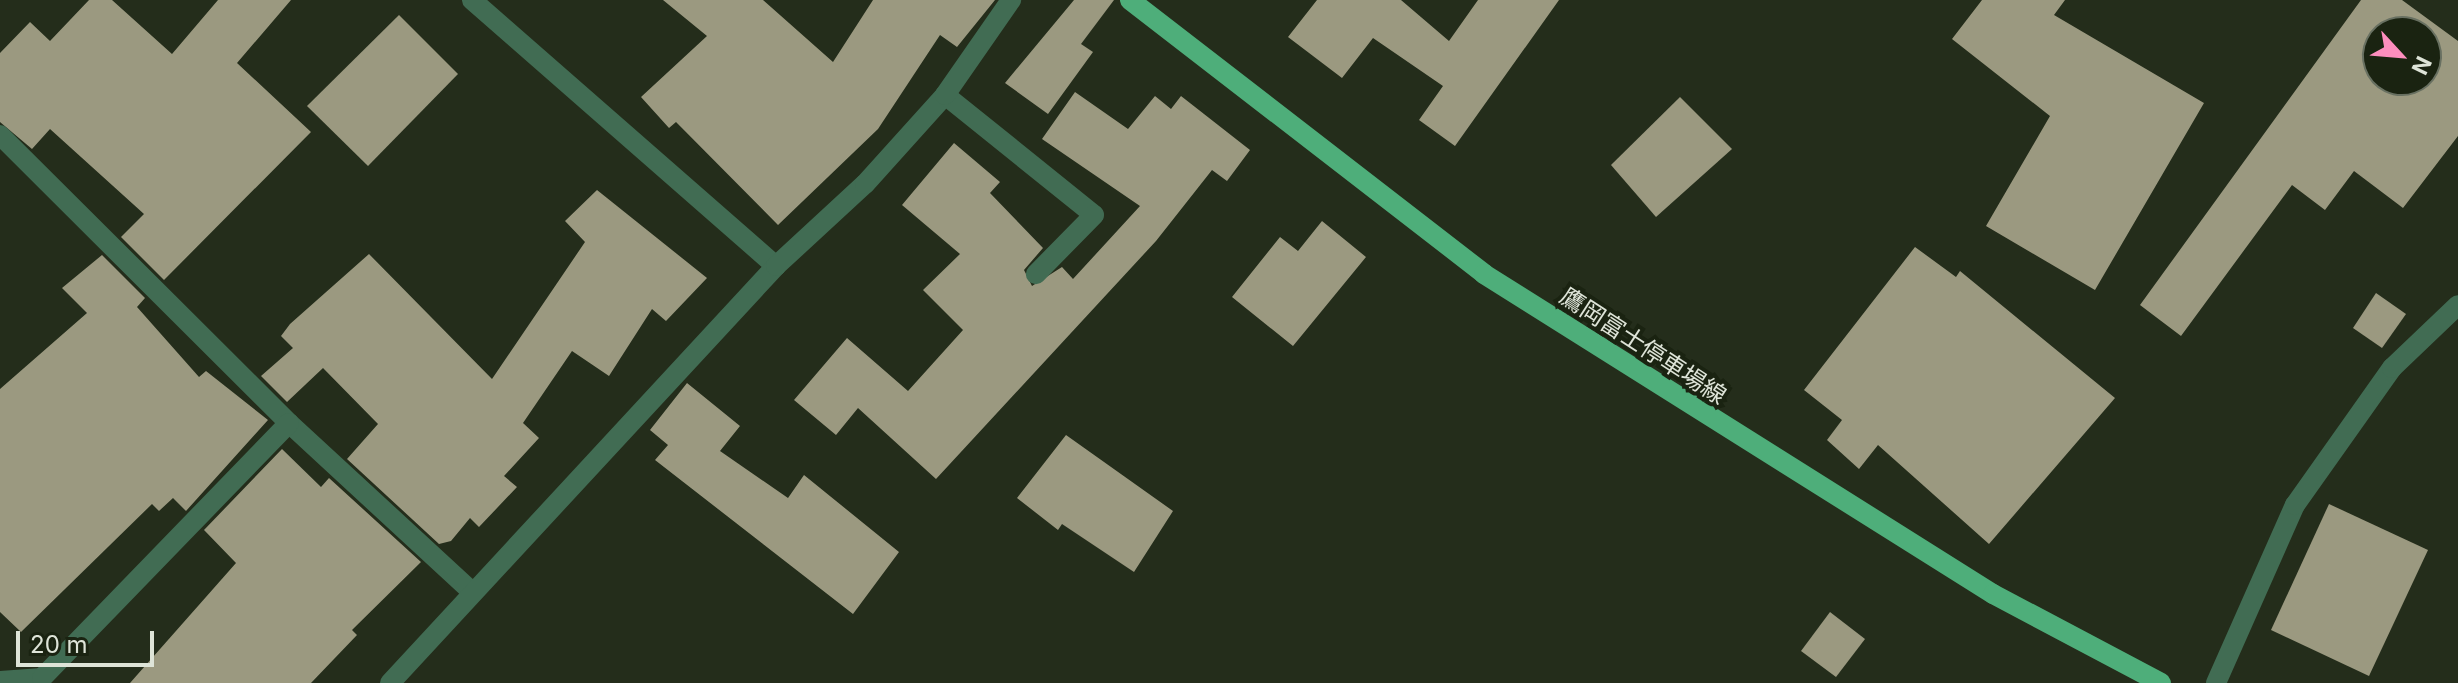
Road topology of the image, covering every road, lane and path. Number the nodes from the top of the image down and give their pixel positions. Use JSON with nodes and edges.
{"nodes":[{"id":1,"x":472,"y":0,"type":"edge"},
{"id":2,"x":1011,"y":0,"type":"edge"},
{"id":3,"x":1130,"y":0,"type":"edge"},
{"id":4,"x":945,"y":95,"type":"junction"},
{"id":5,"x":0,"y":135,"type":"edge"},
{"id":6,"x":776,"y":266,"type":"junction"},
{"id":7,"x":1036,"y":274,"type":"dead end"},
{"id":8,"x":2458,"y":305,"type":"edge"},
{"id":9,"x":289,"y":423,"type":"junction"},
{"id":10,"x":469,"y":589,"type":"junction"},
{"id":11,"x":45,"y":680,"type":"edge"},
{"id":12,"x":0,"y":681,"type":"edge"},
{"id":13,"x":390,"y":683,"type":"edge"},
{"id":14,"x":2161,"y":683,"type":"edge"},
{"id":15,"x":2216,"y":683,"type":"edge"}],
"edges":[{"from":1,"to":6,"type":"street"},
{"from":2,"to":4,"type":"street"},
{"from":3,"to":14,"type":"main road","name":"鷹岡富士停車場線"},
{"from":4,"to":6,"type":"street"},
{"from":4,"to":7,"type":"street"},
{"from":5,"to":9,"type":"street"},
{"from":6,"to":10,"type":"street"},
{"from":8,"to":15,"type":"street"},
{"from":9,"to":10,"type":"street"},
{"from":9,"to":11,"type":"street"},
{"from":10,"to":13,"type":"street"},
{"from":11,"to":12,"type":"street"}]}
